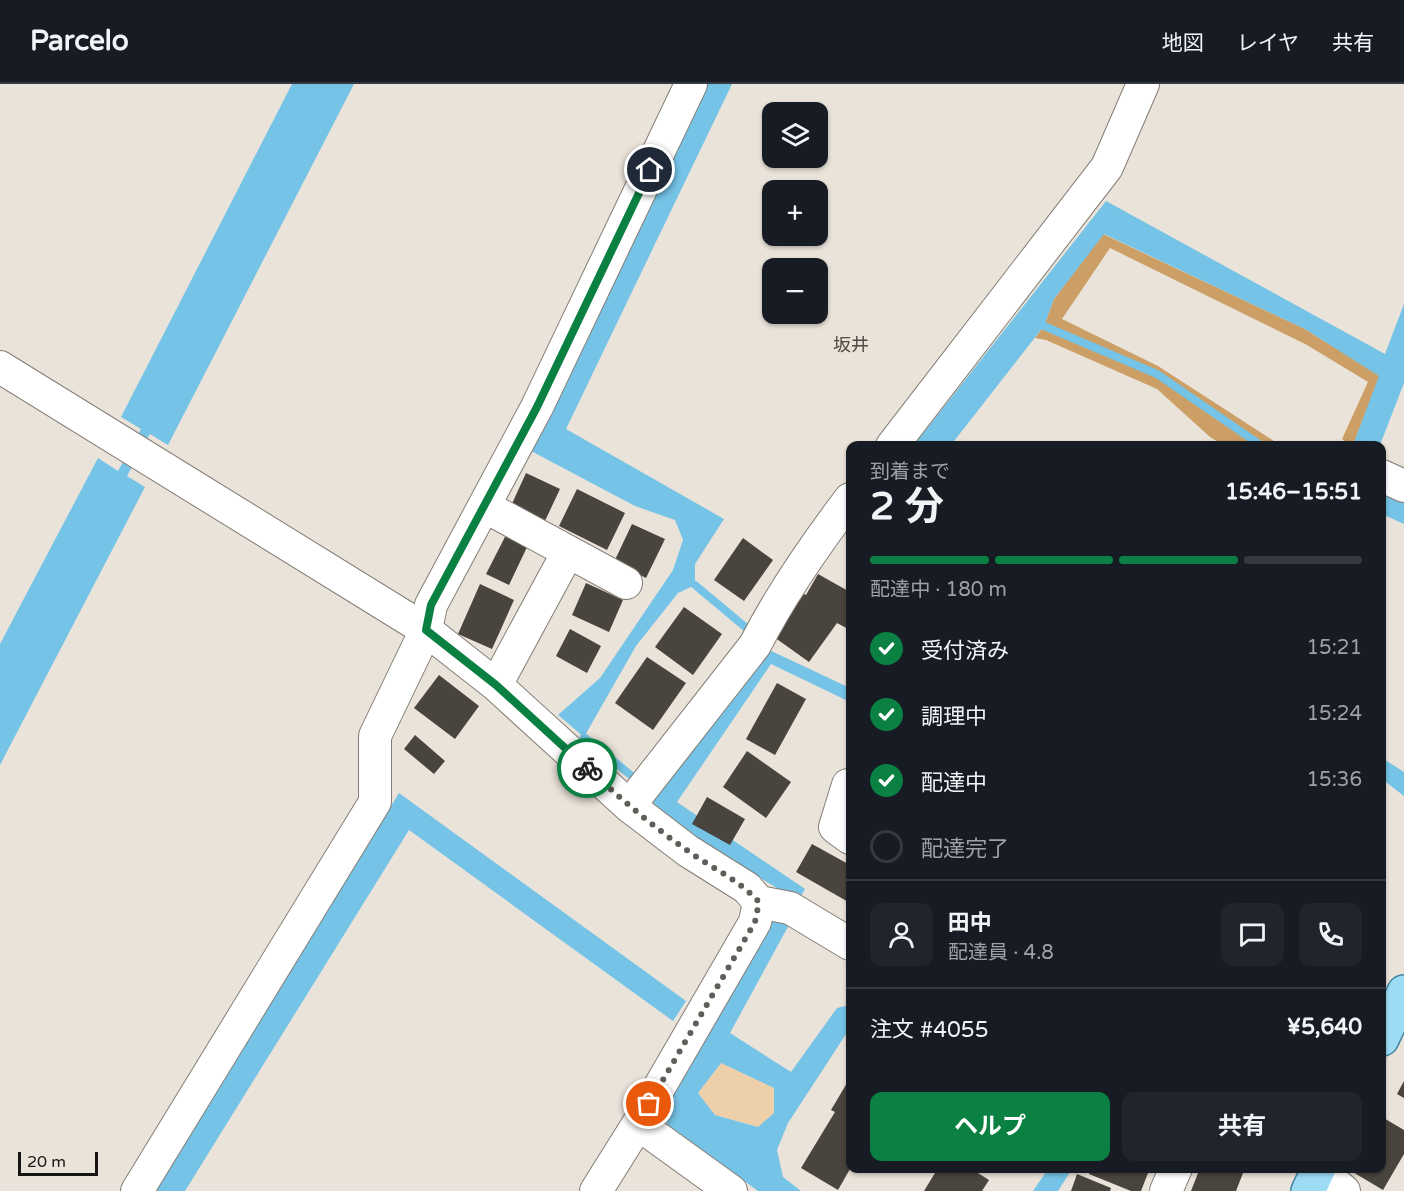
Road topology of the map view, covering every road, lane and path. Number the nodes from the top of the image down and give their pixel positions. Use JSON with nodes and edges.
{"nodes":[{"id":1,"x":691,"y":84,"type":"edge"},
{"id":2,"x":1143,"y":84,"type":"edge"},
{"id":3,"x":0,"y":368,"type":"edge"},
{"id":4,"x":896,"y":441,"type":"edge"},
{"id":5,"x":1386,"y":478,"type":"edge"},
{"id":6,"x":1404,"y":486,"type":"edge"},
{"id":7,"x":846,"y":504,"type":"edge"},
{"id":8,"x":484,"y":506,"type":"junction"},
{"id":9,"x":568,"y":552,"type":"junction"},
{"id":10,"x":627,"y":583,"type":"dead end"},
{"id":11,"x":426,"y":630,"type":"junction"},
{"id":12,"x":496,"y":685,"type":"junction"},
{"id":13,"x":846,"y":791,"type":"edge"},
{"id":14,"x":630,"y":806,"type":"junction"},
{"id":15,"x":846,"y":835,"type":"edge"},
{"id":16,"x":759,"y":902,"type":"junction"},
{"id":17,"x":846,"y":942,"type":"edge"},
{"id":18,"x":1404,"y":992,"type":"edge"},
{"id":19,"x":1386,"y":1030,"type":"edge"},
{"id":20,"x":638,"y":1124,"type":"junction"},
{"id":21,"x":1174,"y":1173,"type":"edge"},
{"id":22,"x":1316,"y":1174,"type":"edge"},
{"id":23,"x":137,"y":1191,"type":"edge"},
{"id":24,"x":597,"y":1191,"type":"edge"},
{"id":25,"x":730,"y":1191,"type":"edge"},
{"id":26,"x":1166,"y":1191,"type":"edge"},
{"id":27,"x":1344,"y":1191,"type":"edge"}],
"edges":[{"from":1,"to":8,"type":"street"},
{"from":2,"to":4,"type":"street"},
{"from":3,"to":11,"type":"street"},
{"from":5,"to":6,"type":"street"},
{"from":7,"to":14,"type":"street"},
{"from":8,"to":9,"type":"street"},
{"from":8,"to":11,"type":"street"},
{"from":9,"to":10,"type":"street"},
{"from":9,"to":12,"type":"street"},
{"from":11,"to":12,"type":"street"},
{"from":11,"to":23,"type":"street"},
{"from":12,"to":14,"type":"street"},
{"from":13,"to":15,"type":"street"},
{"from":14,"to":16,"type":"street"},
{"from":16,"to":17,"type":"street"},
{"from":16,"to":20,"type":"street"},
{"from":18,"to":19,"type":"main road"},
{"from":20,"to":24,"type":"street"},
{"from":20,"to":25,"type":"street"},
{"from":21,"to":26,"type":"street"},
{"from":22,"to":27,"type":"street"}]}
